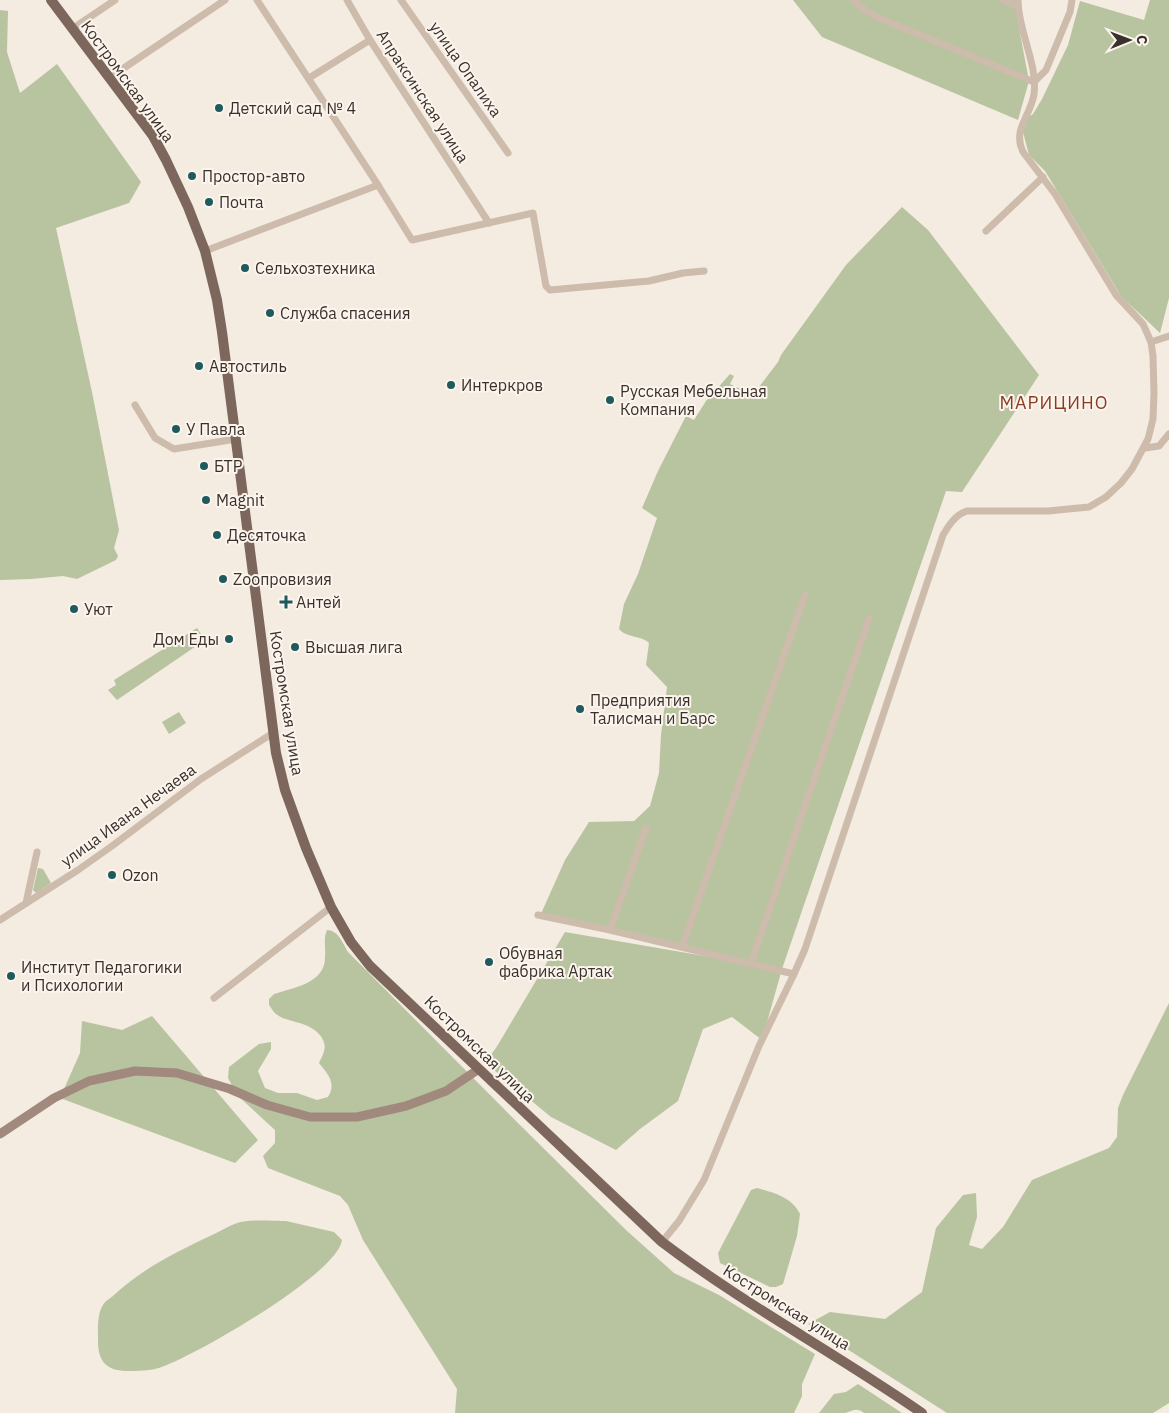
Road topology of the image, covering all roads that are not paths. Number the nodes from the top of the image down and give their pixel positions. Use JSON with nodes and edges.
{"nodes":[{"id":1,"x":51,"y":0,"type":"edge"},
{"id":2,"x":114,"y":0,"type":"edge"},
{"id":3,"x":226,"y":0,"type":"edge"},
{"id":4,"x":257,"y":0,"type":"edge"},
{"id":5,"x":347,"y":0,"type":"edge"},
{"id":6,"x":401,"y":0,"type":"edge"},
{"id":7,"x":853,"y":0,"type":"edge"},
{"id":8,"x":1003,"y":0,"type":"edge"},
{"id":9,"x":1072,"y":0,"type":"edge"},
{"id":10,"x":1018,"y":3,"type":"edge"},
{"id":11,"x":72,"y":29,"type":"junction"},
{"id":12,"x":370,"y":40,"type":"junction"},
{"id":13,"x":109,"y":78,"type":"junction"},
{"id":14,"x":309,"y":78,"type":"junction"},
{"id":15,"x":1034,"y":82,"type":"junction"},
{"id":16,"x":508,"y":153,"type":"dead end"},
{"id":17,"x":1043,"y":177,"type":"junction"},
{"id":18,"x":378,"y":185,"type":"junction"},
{"id":19,"x":488,"y":223,"type":"junction"},
{"id":20,"x":986,"y":231,"type":"dead end"},
{"id":21,"x":206,"y":251,"type":"junction"},
{"id":22,"x":704,"y":271,"type":"dead end"},
{"id":23,"x":1169,"y":336,"type":"edge"},
{"id":24,"x":1151,"y":342,"type":"junction"},
{"id":25,"x":135,"y":404,"type":"dead end"},
{"id":26,"x":1169,"y":434,"type":"edge"},
{"id":27,"x":236,"y":439,"type":"junction"},
{"id":28,"x":1145,"y":448,"type":"junction"},
{"id":29,"x":805,"y":595,"type":"dead end"},
{"id":30,"x":869,"y":619,"type":"dead end"},
{"id":31,"x":273,"y":733,"type":"junction"},
{"id":32,"x":646,"y":828,"type":"dead end"},
{"id":33,"x":38,"y":852,"type":"dead end"},
{"id":34,"x":26,"y":903,"type":"junction"},
{"id":35,"x":330,"y":907,"type":"junction"},
{"id":36,"x":538,"y":915,"type":"dead end"},
{"id":37,"x":0,"y":920,"type":"edge"},
{"id":38,"x":610,"y":930,"type":"junction"},
{"id":39,"x":682,"y":947,"type":"junction"},
{"id":40,"x":751,"y":963,"type":"junction"},
{"id":41,"x":794,"y":974,"type":"junction"},
{"id":42,"x":214,"y":998,"type":"dead end"},
{"id":43,"x":479,"y":1069,"type":"junction"},
{"id":44,"x":0,"y":1134,"type":"edge"},
{"id":45,"x":662,"y":1242,"type":"junction"},
{"id":46,"x":922,"y":1413,"type":"edge"}],
"edges":[{"from":1,"to":11,"type":"main road","name":"Костромская улица"},
{"from":2,"to":11,"type":"street"},
{"from":3,"to":13,"type":"street"},
{"from":4,"to":14,"type":"street"},
{"from":5,"to":12,"type":"street","name":"Апраксинская улица"},
{"from":6,"to":16,"type":"street","name":"улица Опалиха"},
{"from":7,"to":15,"type":"street"},
{"from":8,"to":10,"type":"street"},
{"from":9,"to":15,"type":"street"},
{"from":10,"to":15,"type":"street"},
{"from":11,"to":13,"type":"main road","name":"Костромская улица"},
{"from":12,"to":14,"type":"street"},
{"from":12,"to":19,"type":"street","name":"Апраксинская улица"},
{"from":13,"to":21,"type":"main road","name":"Костромская улица"},
{"from":14,"to":18,"type":"street"},
{"from":15,"to":17,"type":"street"},
{"from":17,"to":20,"type":"street"},
{"from":17,"to":24,"type":"street"},
{"from":18,"to":19,"type":"street"},
{"from":18,"to":21,"type":"street"},
{"from":19,"to":22,"type":"street"},
{"from":21,"to":27,"type":"main road","name":"Костромская улица"},
{"from":23,"to":24,"type":"street"},
{"from":24,"to":28,"type":"street"},
{"from":25,"to":27,"type":"street"},
{"from":26,"to":28,"type":"street"},
{"from":27,"to":31,"type":"main road","name":"Костромская улица"},
{"from":28,"to":41,"type":"street"},
{"from":29,"to":39,"type":"street"},
{"from":30,"to":40,"type":"street"},
{"from":31,"to":34,"type":"street","name":"улица Ивана Нечаева"},
{"from":31,"to":35,"type":"main road","name":"Костромская улица"},
{"from":32,"to":38,"type":"street"},
{"from":33,"to":34,"type":"street"},
{"from":34,"to":37,"type":"street","name":"улица Ивана Нечаева"},
{"from":35,"to":42,"type":"street"},
{"from":35,"to":43,"type":"main road","name":"Костромская улица"},
{"from":36,"to":38,"type":"street"},
{"from":38,"to":39,"type":"street"},
{"from":39,"to":40,"type":"street"},
{"from":40,"to":41,"type":"street"},
{"from":41,"to":45,"type":"street"},
{"from":43,"to":44,"type":"main road"},
{"from":43,"to":45,"type":"main road","name":"Костромская улица"},
{"from":45,"to":46,"type":"main road","name":"Костромская улица"}]}
